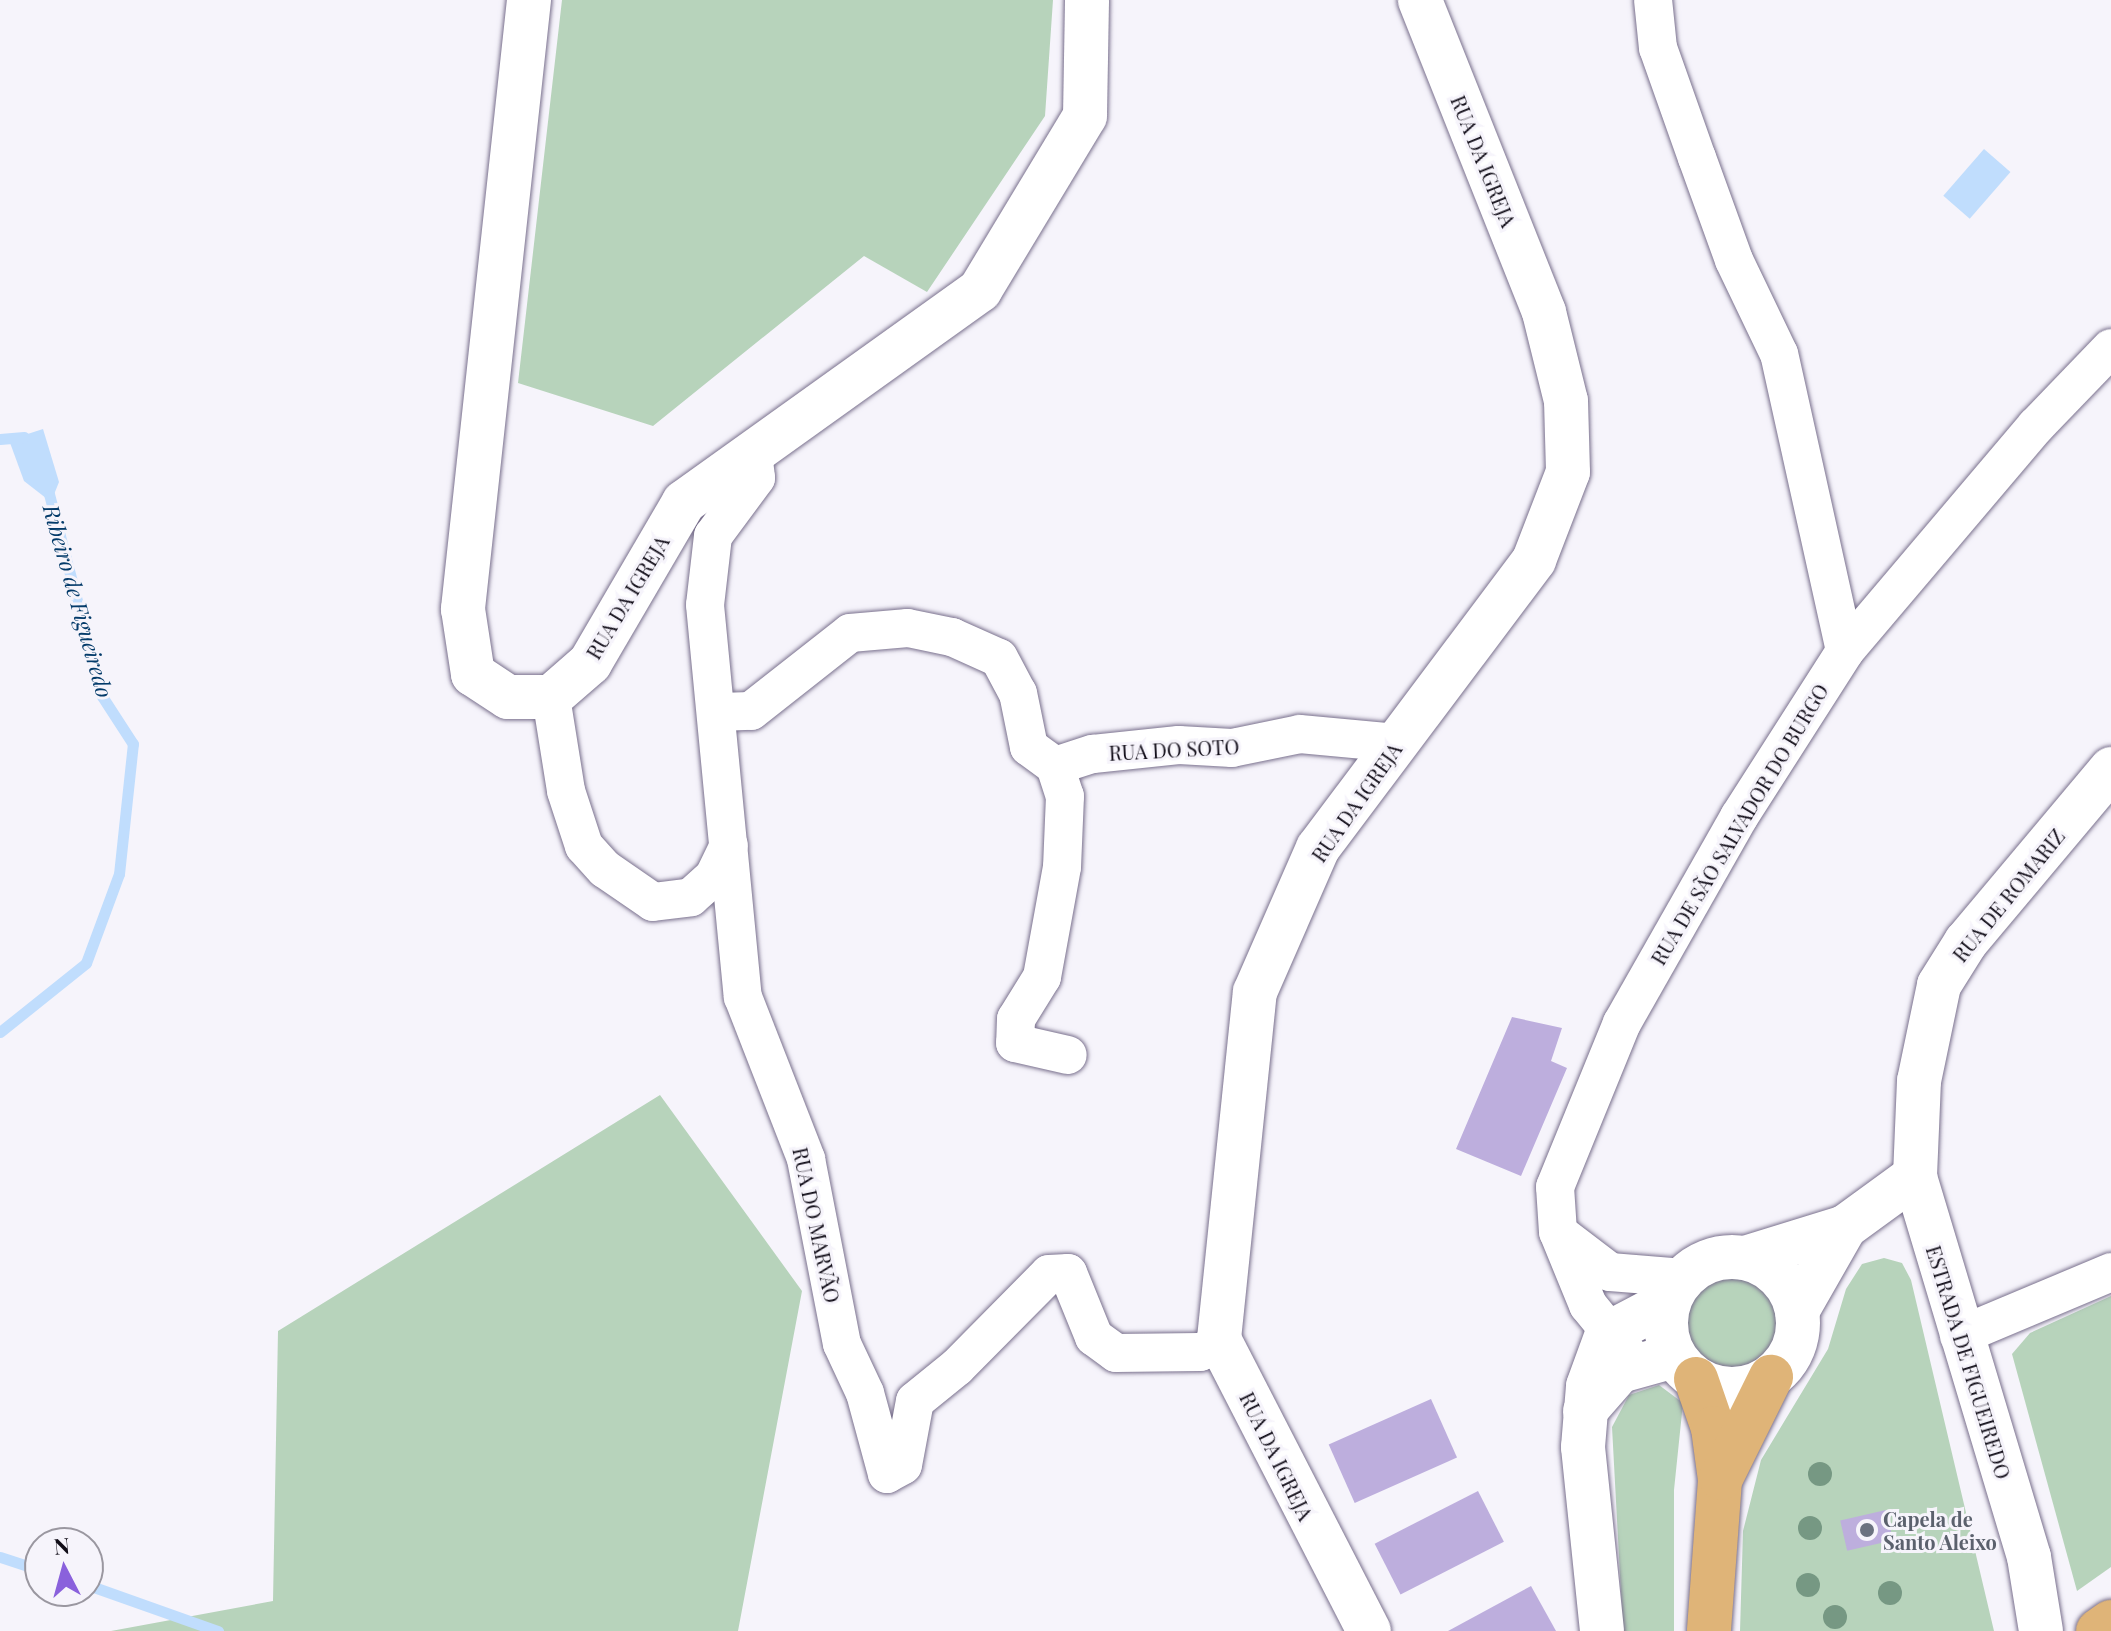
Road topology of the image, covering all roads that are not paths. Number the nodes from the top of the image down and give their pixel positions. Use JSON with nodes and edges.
{"nodes":[{"id":1,"x":529,"y":0,"type":"edge"},
{"id":2,"x":1087,"y":0,"type":"edge"},
{"id":3,"x":1420,"y":0,"type":"edge"},
{"id":4,"x":1653,"y":0,"type":"edge"},
{"id":5,"x":2111,"y":348,"type":"edge"},
{"id":6,"x":753,"y":453,"type":"junction"},
{"id":7,"x":1845,"y":651,"type":"junction"},
{"id":8,"x":551,"y":697,"type":"junction"},
{"id":9,"x":719,"y":712,"type":"junction"},
{"id":10,"x":1397,"y":743,"type":"junction"},
{"id":11,"x":1055,"y":766,"type":"junction"},
{"id":12,"x":2111,"y":769,"type":"edge"},
{"id":13,"x":729,"y":845,"type":"junction"},
{"id":14,"x":1068,"y":1055,"type":"dead end"},
{"id":15,"x":1915,"y":1176,"type":"junction"},
{"id":16,"x":1845,"y":1227,"type":"junction"},
{"id":17,"x":1558,"y":1232,"type":"junction"},
{"id":18,"x":1745,"y":1258,"type":"junction"},
{"id":19,"x":2111,"y":1272,"type":"edge"},
{"id":20,"x":1676,"y":1290,"type":"junction"},
{"id":21,"x":1797,"y":1311,"type":"junction"},
{"id":22,"x":1959,"y":1336,"type":"junction"},
{"id":23,"x":1222,"y":1344,"type":"junction"},
{"id":24,"x":1654,"y":1358,"type":"junction"},
{"id":25,"x":1771,"y":1377,"type":"junction"},
{"id":26,"x":1720,"y":1480,"type":"junction"},
{"id":27,"x":2111,"y":1622,"type":"edge"},
{"id":28,"x":1711,"y":1624,"type":"edge"},
{"id":29,"x":1369,"y":1631,"type":"edge"},
{"id":30,"x":1602,"y":1631,"type":"edge"},
{"id":31,"x":2041,"y":1631,"type":"edge"},
{"id":32,"x":2098,"y":1631,"type":"edge"}],
"edges":[{"from":1,"to":8,"type":"street"},
{"from":2,"to":6,"type":"street","name":"RUA DA IGREJA"},
{"from":3,"to":10,"type":"street","name":"RUA DA IGREJA"},
{"from":4,"to":7,"type":"street"},
{"from":5,"to":7,"type":"street","name":"RUA DE SÃO SALVADOR DO BURGO"},
{"from":6,"to":8,"type":"street","name":"RUA DA IGREJA"},
{"from":6,"to":9,"type":"street","name":"RUA DO MARVÃO"},
{"from":7,"to":17,"type":"street","name":"RUA DE SÃO SALVADOR DO BURGO"},
{"from":8,"to":13,"type":"street"},
{"from":9,"to":11,"type":"street"},
{"from":9,"to":13,"type":"street","name":"RUA DO MARVÃO"},
{"from":10,"to":11,"type":"street","name":"RUA DO SOTO"},
{"from":10,"to":23,"type":"street","name":"RUA DA IGREJA"},
{"from":11,"to":14,"type":"street"},
{"from":12,"to":15,"type":"street","name":"RUA DE ROMARIZ"},
{"from":13,"to":23,"type":"street","name":"RUA DO MARVÃO"},
{"from":15,"to":16,"type":"street"},
{"from":15,"to":22,"type":"street","name":"ESTRADA DE FIGUEIREDO"},
{"from":16,"to":18,"type":"street"},
{"from":16,"to":21,"type":"street"},
{"from":17,"to":20,"type":"street"},
{"from":17,"to":24,"type":"street","name":"RUA DE SÃO SALVADOR DO BURGO"},
{"from":18,"to":20,"type":"street"},
{"from":18,"to":21,"type":"street"},
{"from":19,"to":22,"type":"street"},
{"from":20,"to":24,"type":"street"},
{"from":20,"to":24,"type":"street"},
{"from":21,"to":25,"type":"street"},
{"from":22,"to":31,"type":"street","name":"ESTRADA DE FIGUEIREDO"},
{"from":23,"to":29,"type":"street","name":"RUA DA IGREJA"},
{"from":24,"to":25,"type":"street"},
{"from":24,"to":26,"type":"main road"},
{"from":24,"to":30,"type":"street"},
{"from":25,"to":26,"type":"main road"},
{"from":26,"to":28,"type":"main road"},
{"from":27,"to":32,"type":"main road"}]}
